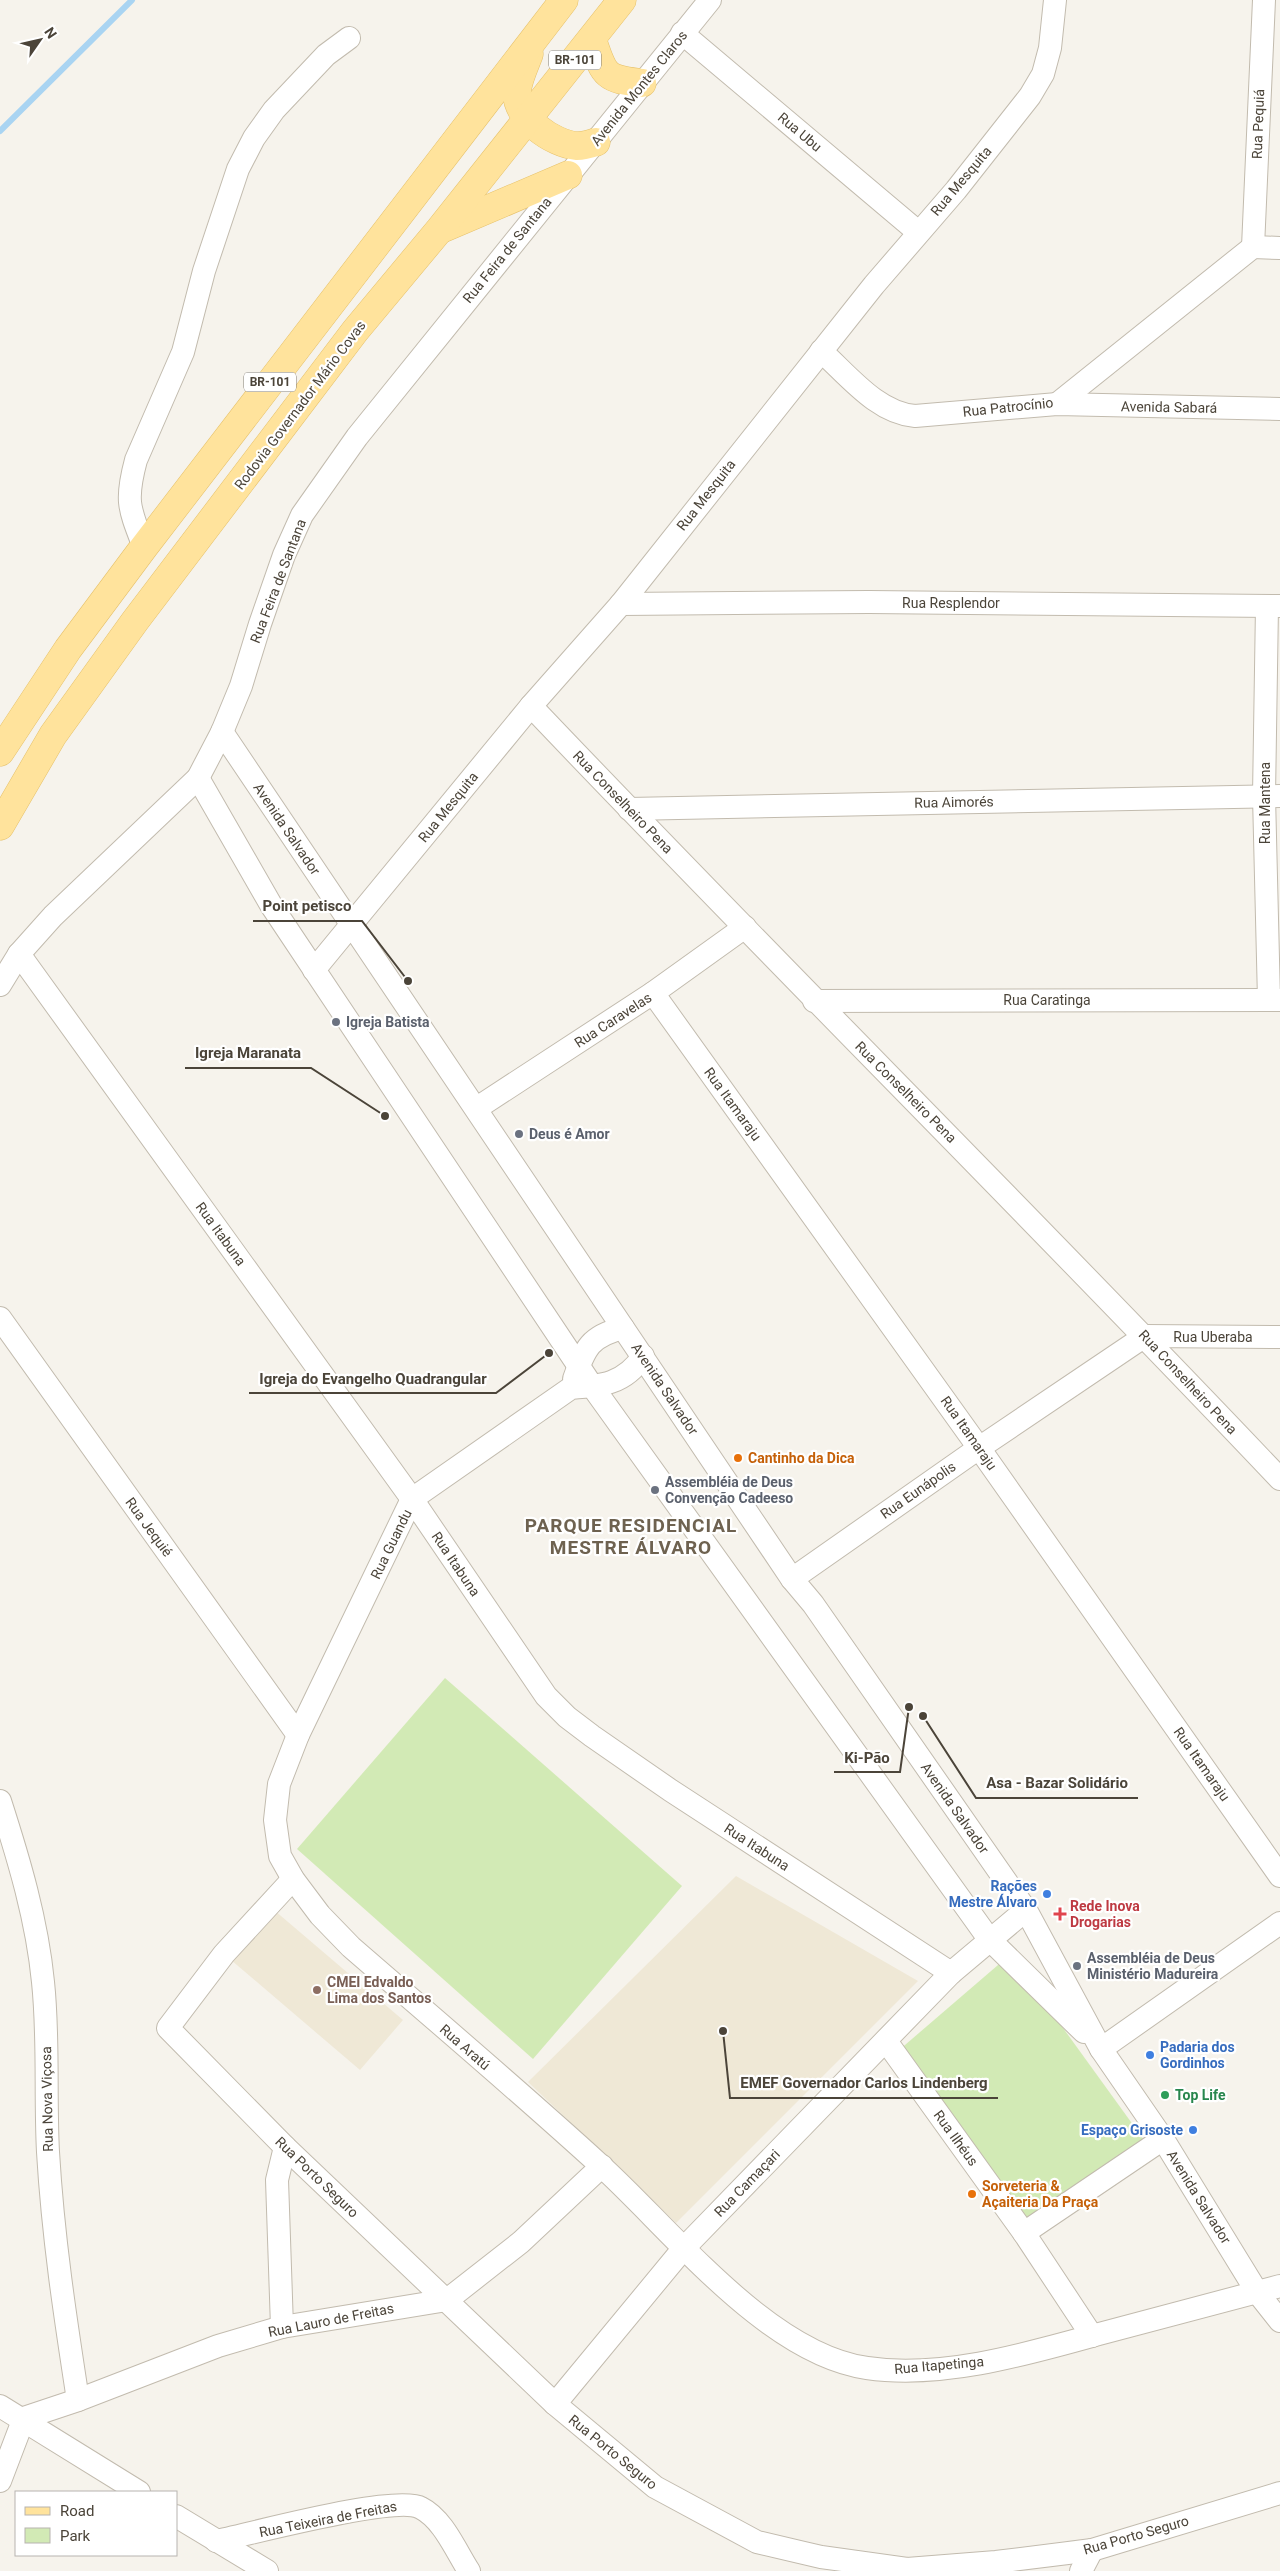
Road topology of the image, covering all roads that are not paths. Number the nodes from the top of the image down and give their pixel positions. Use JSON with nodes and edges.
{"nodes":[{"id":1,"x":564,"y":0,"type":"edge"},
{"id":2,"x":622,"y":0,"type":"edge"},
{"id":3,"x":710,"y":0,"type":"edge"},
{"id":4,"x":1055,"y":0,"type":"edge"},
{"id":5,"x":1264,"y":0,"type":"edge"},
{"id":6,"x":536,"y":33,"type":"junction"},
{"id":7,"x":682,"y":33,"type":"junction"},
{"id":8,"x":349,"y":38,"type":"dead end"},
{"id":9,"x":592,"y":39,"type":"junction"},
{"id":10,"x":642,"y":83,"type":"junction"},
{"id":11,"x":528,"y":119,"type":"junction"},
{"id":12,"x":596,"y":142,"type":"junction"},
{"id":13,"x":568,"y":175,"type":"junction"},
{"id":14,"x":440,"y":229,"type":"junction"},
{"id":15,"x":918,"y":232,"type":"junction"},
{"id":16,"x":1253,"y":247,"type":"junction"},
{"id":17,"x":1280,"y":248,"type":"edge"},
{"id":18,"x":821,"y":351,"type":"junction"},
{"id":19,"x":1058,"y":404,"type":"junction"},
{"id":20,"x":1280,"y":410,"type":"edge"},
{"id":21,"x":144,"y":547,"type":"junction"},
{"id":22,"x":621,"y":604,"type":"junction"},
{"id":23,"x":1274,"y":606,"type":"edge"},
{"id":24,"x":531,"y":706,"type":"junction"},
{"id":25,"x":222,"y":732,"type":"junction"},
{"id":26,"x":0,"y":752,"type":"edge"},
{"id":27,"x":198,"y":778,"type":"junction"},
{"id":28,"x":1272,"y":796,"type":"edge"},
{"id":29,"x":629,"y":809,"type":"junction"},
{"id":30,"x":0,"y":826,"type":"edge"},
{"id":31,"x":352,"y":925,"type":"junction"},
{"id":32,"x":746,"y":927,"type":"junction"},
{"id":33,"x":19,"y":954,"type":"junction"},
{"id":34,"x":314,"y":970,"type":"junction"},
{"id":35,"x":0,"y":985,"type":"edge"},
{"id":36,"x":653,"y":993,"type":"junction"},
{"id":37,"x":814,"y":1000,"type":"junction"},
{"id":38,"x":1274,"y":1000,"type":"edge"},
{"id":39,"x":477,"y":1108,"type":"junction"},
{"id":40,"x":0,"y":1318,"type":"edge"},
{"id":41,"x":623,"y":1328,"type":"junction"},
{"id":42,"x":1145,"y":1336,"type":"junction"},
{"id":43,"x":1280,"y":1337,"type":"edge"},
{"id":44,"x":643,"y":1356,"type":"junction"},
{"id":45,"x":580,"y":1380,"type":"junction"},
{"id":46,"x":979,"y":1448,"type":"junction"},
{"id":47,"x":1280,"y":1479,"type":"edge"},
{"id":48,"x":412,"y":1499,"type":"junction"},
{"id":49,"x":792,"y":1579,"type":"junction"},
{"id":50,"x":298,"y":1735,"type":"junction"},
{"id":51,"x":0,"y":1801,"type":"edge"},
{"id":52,"x":1280,"y":1876,"type":"edge"},
{"id":53,"x":293,"y":1879,"type":"junction"},
{"id":54,"x":1026,"y":1910,"type":"junction"},
{"id":55,"x":1280,"y":1923,"type":"edge"},
{"id":56,"x":989,"y":1939,"type":"junction"},
{"id":57,"x":951,"y":1974,"type":"junction"},
{"id":58,"x":886,"y":2041,"type":"junction"},
{"id":59,"x":1101,"y":2048,"type":"junction"},
{"id":60,"x":1163,"y":2139,"type":"junction"},
{"id":61,"x":285,"y":2147,"type":"junction"},
{"id":62,"x":602,"y":2166,"type":"junction"},
{"id":63,"x":1024,"y":2233,"type":"junction"},
{"id":64,"x":683,"y":2249,"type":"junction"},
{"id":65,"x":1280,"y":2286,"type":"edge"},
{"id":66,"x":1257,"y":2292,"type":"junction"},
{"id":67,"x":448,"y":2300,"type":"junction"},
{"id":68,"x":1280,"y":2321,"type":"edge"},
{"id":69,"x":282,"y":2327,"type":"junction"},
{"id":70,"x":1092,"y":2336,"type":"junction"},
{"id":71,"x":78,"y":2400,"type":"junction"},
{"id":72,"x":555,"y":2404,"type":"junction"},
{"id":73,"x":0,"y":2406,"type":"edge"},
{"id":74,"x":24,"y":2418,"type":"junction"},
{"id":75,"x":0,"y":2481,"type":"edge"},
{"id":76,"x":137,"y":2491,"type":"edge"},
{"id":77,"x":1280,"y":2493,"type":"edge"},
{"id":78,"x":178,"y":2517,"type":"edge"},
{"id":79,"x":216,"y":2541,"type":"junction"},
{"id":80,"x":1092,"y":2550,"type":"junction"},
{"id":81,"x":267,"y":2571,"type":"edge"},
{"id":82,"x":469,"y":2571,"type":"edge"},
{"id":83,"x":1082,"y":2571,"type":"edge"}],
"edges":[{"from":1,"to":6,"type":"main road","number":"BR-101"},
{"from":2,"to":9,"type":"main road","name":"Rodovia Governador Mário Covas","number":"BR-101"},
{"from":3,"to":7,"type":"street","name":"Avenida Montes Claros"},
{"from":4,"to":15,"type":"street","name":"Rua Mesquita"},
{"from":5,"to":16,"type":"street","name":"Rua Pequiá"},
{"from":6,"to":11,"type":"main road"},
{"from":6,"to":21,"type":"main road","number":"BR-101"},
{"from":7,"to":10,"type":"street","name":"Avenida Montes Claros"},
{"from":7,"to":15,"type":"street","name":"Rua Ubu"},
{"from":8,"to":21,"type":"street"},
{"from":9,"to":10,"type":"main road"},
{"from":9,"to":11,"type":"main road","name":"Rodovia Governador Mário Covas","number":"BR-101"},
{"from":10,"to":12,"type":"street","name":"Avenida Montes Claros"},
{"from":11,"to":12,"type":"main road"},
{"from":11,"to":14,"type":"main road","name":"Rodovia Governador Mário Covas","number":"BR-101"},
{"from":12,"to":13,"type":"street","name":"Avenida Montes Claros"},
{"from":13,"to":14,"type":"main road"},
{"from":13,"to":25,"type":"street","name":"Rua Feira de Santana"},
{"from":14,"to":30,"type":"main road","name":"Rodovia Governador Mário Covas","number":"BR-101"},
{"from":15,"to":18,"type":"street","name":"Rua Mesquita"},
{"from":16,"to":17,"type":"street"},
{"from":16,"to":19,"type":"street","name":"Rua Patrocínio"},
{"from":18,"to":19,"type":"street","name":"Rua Patrocínio"},
{"from":18,"to":22,"type":"street","name":"Rua Mesquita"},
{"from":19,"to":20,"type":"street","name":"Avenida Sabará"},
{"from":21,"to":26,"type":"main road","number":"BR-101"},
{"from":22,"to":23,"type":"street","name":"Rua Resplendor"},
{"from":22,"to":24,"type":"street","name":"Rua Mesquita"},
{"from":23,"to":28,"type":"street","name":"Rua Mantena"},
{"from":24,"to":29,"type":"street","name":"Rua Conselheiro Pena"},
{"from":24,"to":31,"type":"street","name":"Rua Mesquita"},
{"from":25,"to":27,"type":"street","name":"Rua Feira de Santana"},
{"from":25,"to":31,"type":"street","name":"Avenida Salvador"},
{"from":27,"to":33,"type":"street","name":"Rua Feira de Santana"},
{"from":27,"to":34,"type":"street","name":"Avenida Salvador"},
{"from":28,"to":29,"type":"street","name":"Rua Aimorés"},
{"from":28,"to":38,"type":"street","name":"Rua Mantena"},
{"from":29,"to":32,"type":"street","name":"Rua Conselheiro Pena"},
{"from":31,"to":34,"type":"street","name":"Rua Mesquita"},
{"from":31,"to":39,"type":"street","name":"Avenida Salvador"},
{"from":32,"to":36,"type":"street","name":"Rua Caravelas"},
{"from":32,"to":37,"type":"street","name":"Rua Conselheiro Pena"},
{"from":33,"to":35,"type":"street","name":"Rua Feira de Santana"},
{"from":33,"to":48,"type":"street","name":"Rua Itabuna"},
{"from":34,"to":45,"type":"street","name":"Avenida Salvador"},
{"from":36,"to":39,"type":"street","name":"Rua Caravelas"},
{"from":36,"to":46,"type":"street","name":"Rua Itamaraju"},
{"from":37,"to":38,"type":"street","name":"Rua Caratinga"},
{"from":37,"to":42,"type":"street","name":"Rua Conselheiro Pena"},
{"from":39,"to":41,"type":"street","name":"Avenida Salvador"},
{"from":40,"to":50,"type":"street","name":"Rua Jequié"},
{"from":41,"to":44,"type":"street","name":"Avenida Salvador"},
{"from":41,"to":45,"type":"street","name":"Rua Guandu"},
{"from":42,"to":43,"type":"street","name":"Rua Uberaba"},
{"from":42,"to":46,"type":"street","name":"Rua Eunápolis"},
{"from":42,"to":47,"type":"street","name":"Rua Conselheiro Pena"},
{"from":44,"to":45,"type":"street","name":"Rua Guandu"},
{"from":44,"to":49,"type":"street","name":"Avenida Salvador"},
{"from":45,"to":48,"type":"street","name":"Rua Guandu"},
{"from":45,"to":56,"type":"street","name":"Avenida Salvador"},
{"from":46,"to":49,"type":"street","name":"Rua Eunápolis"},
{"from":46,"to":52,"type":"street","name":"Rua Itamaraju"},
{"from":48,"to":50,"type":"street","name":"Rua Guandu"},
{"from":48,"to":57,"type":"street","name":"Rua Itabuna"},
{"from":49,"to":54,"type":"street","name":"Avenida Salvador"},
{"from":50,"to":53,"type":"street","name":"Rua Aratú"},
{"from":51,"to":71,"type":"street","name":"Rua Nova Viçosa"},
{"from":53,"to":61,"type":"street","name":"Rua Porto Seguro"},
{"from":53,"to":62,"type":"street","name":"Rua Aratú"},
{"from":54,"to":56,"type":"street"},
{"from":54,"to":59,"type":"street","name":"Avenida Salvador"},
{"from":55,"to":59,"type":"street"},
{"from":56,"to":57,"type":"street"},
{"from":56,"to":59,"type":"street","name":"Avenida Salvador"},
{"from":57,"to":58,"type":"street","name":"Rua Camaçari"},
{"from":58,"to":63,"type":"street","name":"Rua Ilhéus"},
{"from":58,"to":64,"type":"street","name":"Rua Camaçari"},
{"from":59,"to":60,"type":"street","name":"Avenida Salvador"},
{"from":60,"to":63,"type":"street"},
{"from":60,"to":66,"type":"street","name":"Avenida Salvador"},
{"from":61,"to":67,"type":"street","name":"Rua Porto Seguro"},
{"from":61,"to":69,"type":"street"},
{"from":62,"to":64,"type":"street","name":"Rua Itapetinga"},
{"from":62,"to":67,"type":"street","name":"Rua Lauro de Freitas"},
{"from":63,"to":70,"type":"street","name":"Rua Ilhéus"},
{"from":64,"to":70,"type":"street","name":"Rua Itapetinga"},
{"from":64,"to":72,"type":"street","name":"Rua Camaçari"},
{"from":65,"to":66,"type":"street","name":"Rua Itapetinga"},
{"from":66,"to":68,"type":"street","name":"Avenida Salvador"},
{"from":66,"to":70,"type":"street","name":"Rua Itapetinga"},
{"from":67,"to":69,"type":"street","name":"Rua Lauro de Freitas"},
{"from":67,"to":72,"type":"street","name":"Rua Porto Seguro"},
{"from":69,"to":71,"type":"street","name":"Rua Lauro de Freitas"},
{"from":71,"to":74,"type":"street","name":"Rua Lauro de Freitas"},
{"from":72,"to":80,"type":"street","name":"Rua Porto Seguro"},
{"from":73,"to":74,"type":"street"},
{"from":74,"to":75,"type":"street"},
{"from":74,"to":76,"type":"street"},
{"from":77,"to":80,"type":"street","name":"Rua Porto Seguro"},
{"from":78,"to":79,"type":"street"},
{"from":79,"to":81,"type":"street"},
{"from":79,"to":82,"type":"street","name":"Rua Teixeira de Freitas"},
{"from":80,"to":83,"type":"street"}]}
